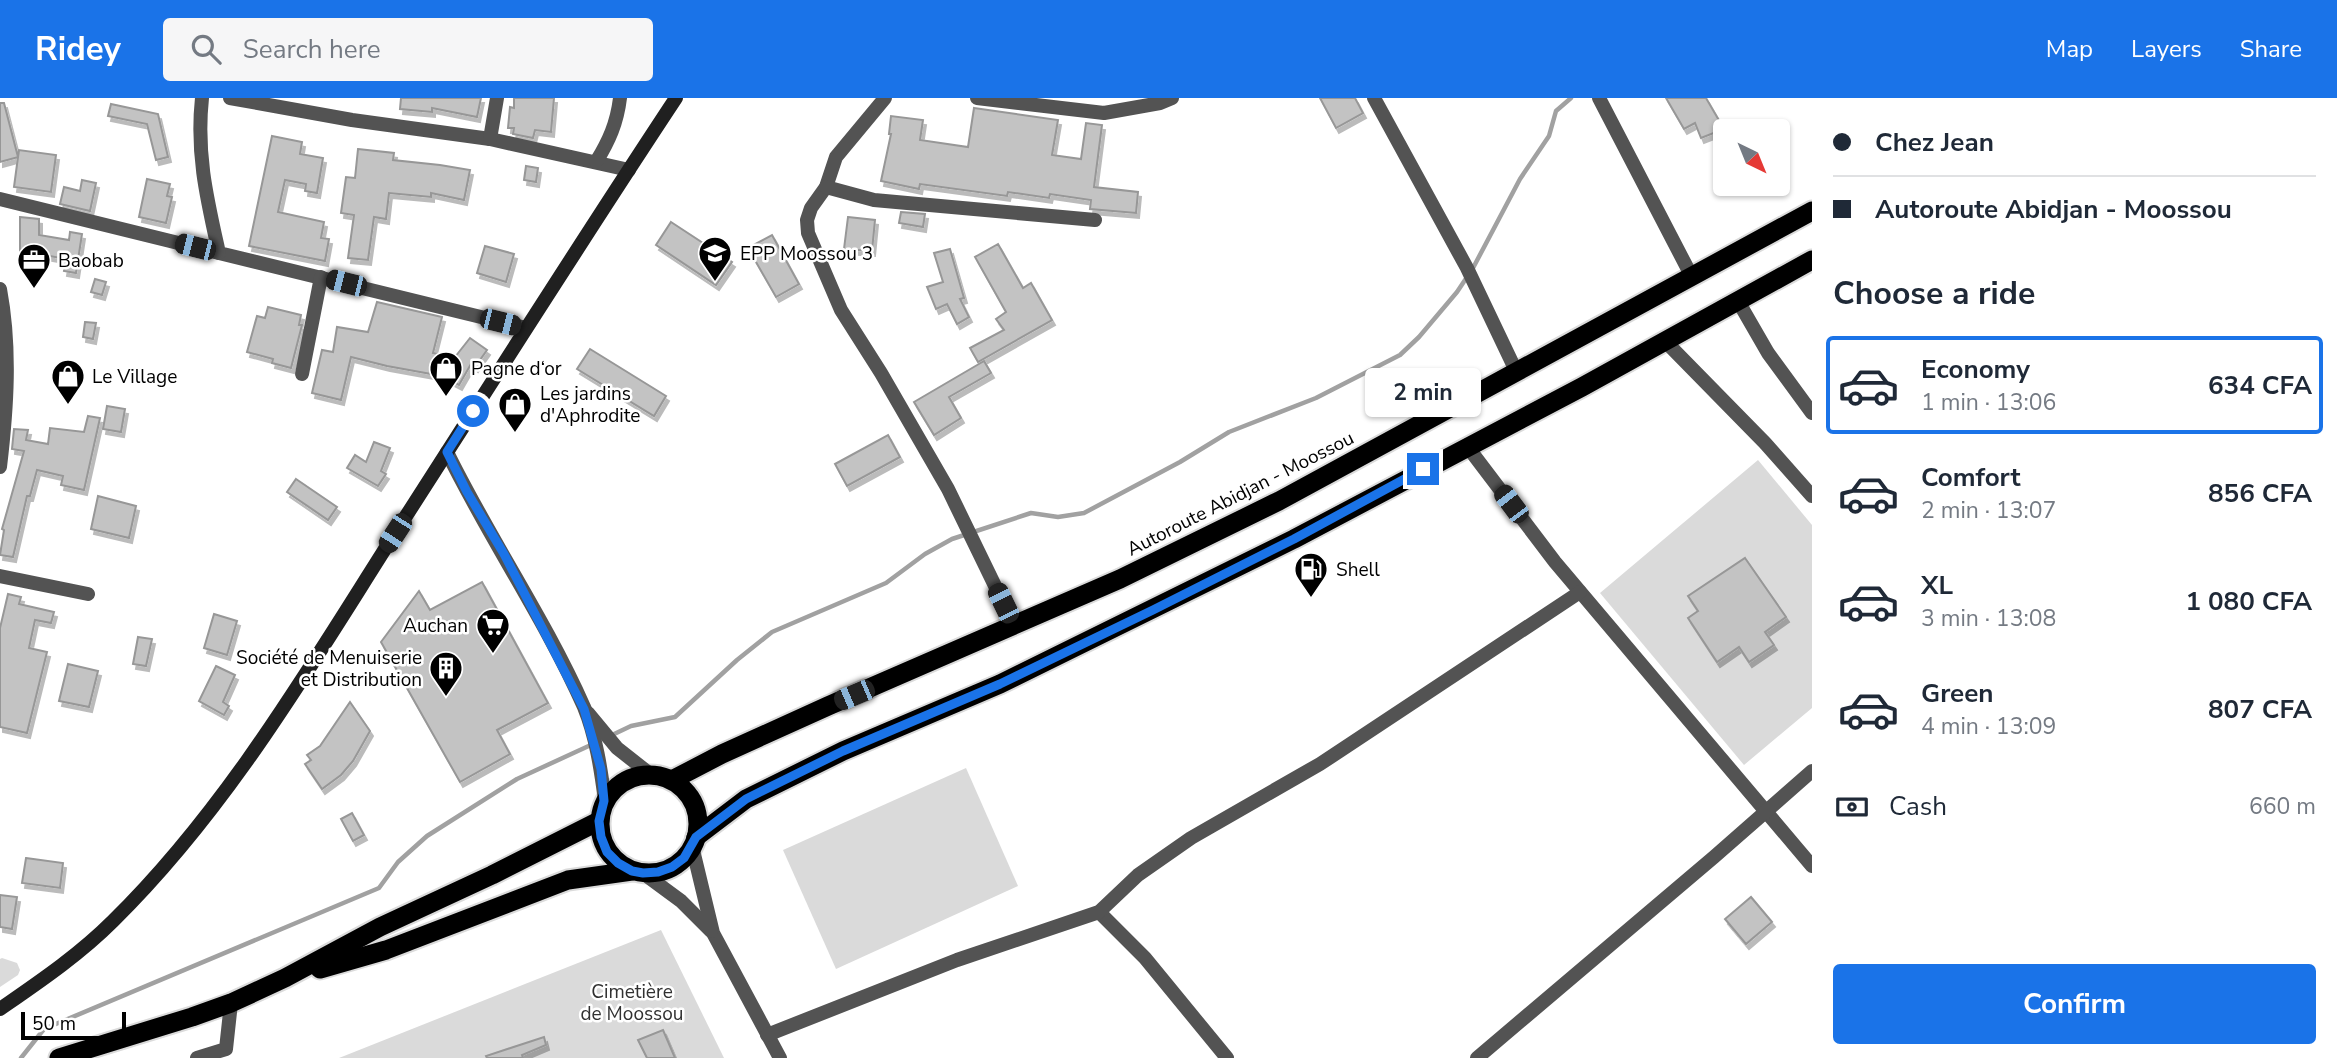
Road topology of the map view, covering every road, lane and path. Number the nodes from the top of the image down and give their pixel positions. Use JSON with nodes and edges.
{"nodes":[{"id":1,"x":202,"y":98,"type":"edge"},
{"id":2,"x":230,"y":98,"type":"edge"},
{"id":3,"x":497,"y":98,"type":"edge"},
{"id":4,"x":620,"y":98,"type":"edge"},
{"id":5,"x":676,"y":98,"type":"edge"},
{"id":6,"x":885,"y":98,"type":"edge"},
{"id":7,"x":977,"y":98,"type":"edge"},
{"id":8,"x":1172,"y":98,"type":"edge"},
{"id":9,"x":1374,"y":98,"type":"edge"},
{"id":10,"x":1599,"y":98,"type":"edge"},
{"id":11,"x":1016,"y":100,"type":"edge"},
{"id":12,"x":302,"y":104,"type":"edge"},
{"id":13,"x":490,"y":139,"type":"junction"},
{"id":14,"x":596,"y":162,"type":"junction"},
{"id":15,"x":629,"y":170,"type":"junction"},
{"id":16,"x":826,"y":187,"type":"junction"},
{"id":17,"x":0,"y":200,"type":"edge"},
{"id":18,"x":1812,"y":211,"type":"edge"},
{"id":19,"x":1095,"y":220,"type":"dead end"},
{"id":20,"x":219,"y":253,"type":"junction"},
{"id":21,"x":1812,"y":260,"type":"edge"},
{"id":22,"x":321,"y":276,"type":"junction"},
{"id":23,"x":1692,"y":277,"type":"junction"},
{"id":24,"x":0,"y":289,"type":"edge"},
{"id":25,"x":1738,"y":301,"type":"junction"},
{"id":26,"x":526,"y":328,"type":"junction"},
{"id":27,"x":1665,"y":341,"type":"junction"},
{"id":28,"x":1517,"y":373,"type":"junction"},
{"id":29,"x":302,"y":374,"type":"dead end"},
{"id":30,"x":1812,"y":413,"type":"edge"},
{"id":31,"x":1467,"y":446,"type":"junction"},
{"id":32,"x":447,"y":452,"type":"junction"},
{"id":33,"x":0,"y":467,"type":"edge"},
{"id":34,"x":1812,"y":496,"type":"edge"},
{"id":35,"x":0,"y":576,"type":"edge"},
{"id":36,"x":1580,"y":592,"type":"junction"},
{"id":37,"x":88,"y":594,"type":"dead end"},
{"id":38,"x":1014,"y":625,"type":"junction"},
{"id":39,"x":584,"y":709,"type":"junction"},
{"id":40,"x":1812,"y":771,"type":"edge"},
{"id":41,"x":650,"y":774,"type":"junction"},
{"id":42,"x":672,"y":780,"type":"junction"},
{"id":43,"x":604,"y":801,"type":"junction"},
{"id":44,"x":1765,"y":811,"type":"junction"},
{"id":45,"x":599,"y":821,"type":"junction"},
{"id":46,"x":694,"y":842,"type":"junction"},
{"id":47,"x":1812,"y":866,"type":"edge"},
{"id":48,"x":638,"y":872,"type":"junction"},
{"id":49,"x":1099,"y":912,"type":"junction"},
{"id":50,"x":713,"y":933,"type":"junction"},
{"id":51,"x":285,"y":978,"type":"junction"},
{"id":52,"x":231,"y":1003,"type":"junction"},
{"id":53,"x":0,"y":1009,"type":"edge"},
{"id":54,"x":767,"y":1035,"type":"junction"},
{"id":55,"x":59,"y":1058,"type":"edge"},
{"id":56,"x":198,"y":1058,"type":"edge"},
{"id":57,"x":780,"y":1058,"type":"edge"},
{"id":58,"x":1227,"y":1058,"type":"edge"},
{"id":59,"x":1477,"y":1058,"type":"edge"}],
"edges":[{"from":1,"to":20,"type":"street"},
{"from":2,"to":12,"type":"street"},
{"from":3,"to":13,"type":"street"},
{"from":4,"to":14,"type":"street"},
{"from":5,"to":15,"type":"main road"},
{"from":6,"to":16,"type":"street"},
{"from":7,"to":11,"type":"street"},
{"from":8,"to":11,"type":"street"},
{"from":9,"to":28,"type":"street"},
{"from":10,"to":23,"type":"street"},
{"from":12,"to":13,"type":"street"},
{"from":13,"to":14,"type":"street"},
{"from":14,"to":15,"type":"street"},
{"from":15,"to":26,"type":"main road"},
{"from":16,"to":19,"type":"street"},
{"from":16,"to":38,"type":"street"},
{"from":17,"to":20,"type":"street"},
{"from":18,"to":23,"type":"highway","name":"Autoroute Abidjan - Moossou"},
{"from":20,"to":22,"type":"street"},
{"from":21,"to":25,"type":"highway"},
{"from":22,"to":26,"type":"street"},
{"from":22,"to":29,"type":"street"},
{"from":23,"to":28,"type":"highway","name":"Autoroute Abidjan - Moossou"},
{"from":24,"to":33,"type":"street"},
{"from":25,"to":27,"type":"highway"},
{"from":25,"to":30,"type":"street"},
{"from":26,"to":32,"type":"main road"},
{"from":27,"to":31,"type":"highway"},
{"from":27,"to":34,"type":"street"},
{"from":28,"to":38,"type":"highway","name":"Autoroute Abidjan - Moossou"},
{"from":31,"to":36,"type":"street"},
{"from":31,"to":46,"type":"highway"},
{"from":32,"to":39,"type":"street"},
{"from":32,"to":53,"type":"main road"},
{"from":35,"to":37,"type":"street"},
{"from":36,"to":44,"type":"street"},
{"from":36,"to":49,"type":"street"},
{"from":38,"to":42,"type":"highway","name":"Autoroute Abidjan - Moossou"},
{"from":39,"to":41,"type":"street"},
{"from":39,"to":43,"type":"street"},
{"from":40,"to":44,"type":"street"},
{"from":41,"to":42,"type":"highway"},
{"from":41,"to":43,"type":"highway"},
{"from":42,"to":46,"type":"highway"},
{"from":43,"to":45,"type":"highway"},
{"from":44,"to":47,"type":"street"},
{"from":44,"to":59,"type":"street"},
{"from":45,"to":48,"type":"highway"},
{"from":45,"to":51,"type":"highway"},
{"from":46,"to":48,"type":"highway"},
{"from":46,"to":50,"type":"street"},
{"from":48,"to":50,"type":"street"},
{"from":48,"to":51,"type":"highway"},
{"from":49,"to":54,"type":"street"},
{"from":49,"to":58,"type":"street"},
{"from":50,"to":54,"type":"street"},
{"from":51,"to":52,"type":"highway"},
{"from":52,"to":55,"type":"highway"},
{"from":52,"to":56,"type":"street"},
{"from":54,"to":57,"type":"street"}]}
